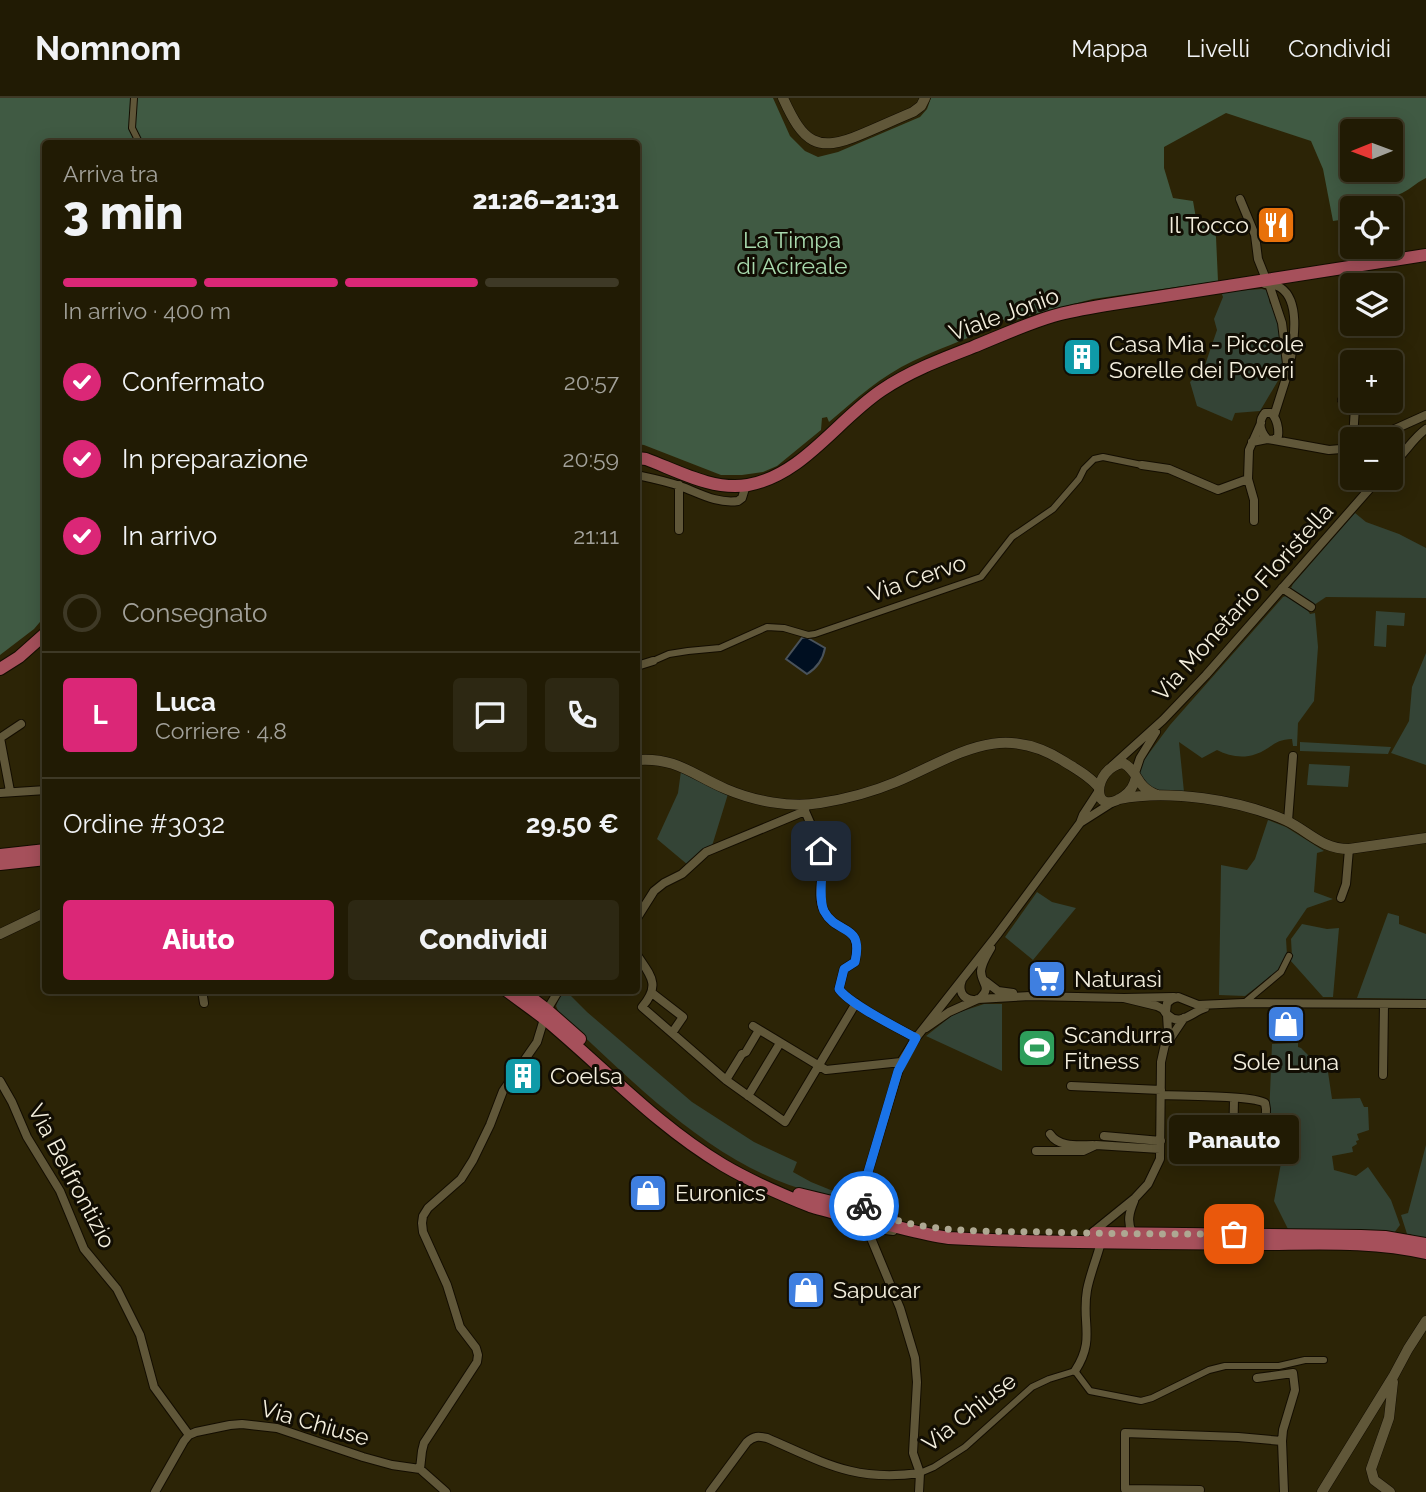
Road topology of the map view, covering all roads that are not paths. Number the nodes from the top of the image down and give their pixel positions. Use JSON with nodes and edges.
{"nodes":[{"id":1,"x":134,"y":98,"type":"edge"},
{"id":2,"x":783,"y":98,"type":"edge"},
{"id":3,"x":925,"y":98,"type":"edge"},
{"id":4,"x":138,"y":140,"type":"edge"},
{"id":5,"x":1240,"y":199,"type":"dead end"},
{"id":6,"x":1426,"y":256,"type":"edge"},
{"id":7,"x":1264,"y":274,"type":"dead end"},
{"id":8,"x":1248,"y":282,"type":"junction"},
{"id":9,"x":1270,"y":287,"type":"dead end"},
{"id":10,"x":1288,"y":372,"type":"junction"},
{"id":11,"x":1270,"y":415,"type":"junction"},
{"id":12,"x":1426,"y":415,"type":"edge"},
{"id":13,"x":1261,"y":423,"type":"junction"},
{"id":14,"x":1407,"y":423,"type":"junction"},
{"id":15,"x":1399,"y":427,"type":"edge"},
{"id":16,"x":1426,"y":429,"type":"edge"},
{"id":17,"x":1279,"y":431,"type":"junction"},
{"id":18,"x":1416,"y":436,"type":"junction"},
{"id":19,"x":1270,"y":439,"type":"junction"},
{"id":20,"x":1252,"y":442,"type":"junction"},
{"id":21,"x":1293,"y":443,"type":"junction"},
{"id":22,"x":1410,"y":444,"type":"junction"},
{"id":23,"x":1403,"y":448,"type":"edge"},
{"id":24,"x":1340,"y":450,"type":"edge"},
{"id":25,"x":1403,"y":451,"type":"edge"},
{"id":26,"x":640,"y":458,"type":"edge"},
{"id":27,"x":1142,"y":465,"type":"joint"},
{"id":28,"x":640,"y":476,"type":"edge"},
{"id":29,"x":1248,"y":479,"type":"junction"},
{"id":30,"x":679,"y":485,"type":"junction"},
{"id":31,"x":746,"y":485,"type":"junction"},
{"id":32,"x":1368,"y":490,"type":"edge"},
{"id":33,"x":1254,"y":521,"type":"dead end"},
{"id":34,"x":679,"y":530,"type":"dead end"},
{"id":35,"x":1282,"y":588,"type":"junction"},
{"id":36,"x":1311,"y":607,"type":"dead end"},
{"id":37,"x":42,"y":637,"type":"edge"},
{"id":38,"x":653,"y":661,"type":"joint"},
{"id":39,"x":640,"y":665,"type":"edge"},
{"id":40,"x":0,"y":669,"type":"edge"},
{"id":41,"x":1163,"y":720,"type":"junction"},
{"id":42,"x":21,"y":724,"type":"dead end"},
{"id":43,"x":0,"y":738,"type":"edge"},
{"id":44,"x":1293,"y":756,"type":"dead end"},
{"id":45,"x":640,"y":760,"type":"edge"},
{"id":46,"x":1108,"y":769,"type":"junction"},
{"id":47,"x":1077,"y":770,"type":"junction"},
{"id":48,"x":1135,"y":775,"type":"junction"},
{"id":49,"x":42,"y":790,"type":"edge"},
{"id":50,"x":1098,"y":790,"type":"junction"},
{"id":51,"x":10,"y":792,"type":"junction"},
{"id":52,"x":0,"y":793,"type":"edge"},
{"id":53,"x":1161,"y":796,"type":"junction"},
{"id":54,"x":1116,"y":800,"type":"junction"},
{"id":55,"x":806,"y":807,"type":"junction"},
{"id":56,"x":1288,"y":821,"type":"junction"},
{"id":57,"x":1080,"y":823,"type":"junction"},
{"id":58,"x":1426,"y":838,"type":"edge"},
{"id":59,"x":1349,"y":849,"type":"junction"},
{"id":60,"x":42,"y":850,"type":"edge"},
{"id":61,"x":3,"y":855,"type":"edge"},
{"id":62,"x":42,"y":859,"type":"edge"},
{"id":63,"x":0,"y":864,"type":"edge"},
{"id":64,"x":1341,"y":898,"type":"dead end"},
{"id":65,"x":640,"y":913,"type":"edge"},
{"id":66,"x":42,"y":914,"type":"edge"},
{"id":67,"x":0,"y":934,"type":"edge"},
{"id":68,"x":997,"y":936,"type":"junction"},
{"id":69,"x":1289,"y":956,"type":"dead end"},
{"id":70,"x":640,"y":959,"type":"edge"},
{"id":71,"x":964,"y":978,"type":"junction"},
{"id":72,"x":983,"y":979,"type":"junction"},
{"id":73,"x":652,"y":993,"type":"junction"},
{"id":74,"x":203,"y":994,"type":"edge"},
{"id":75,"x":513,"y":994,"type":"edge"},
{"id":76,"x":525,"y":994,"type":"edge"},
{"id":77,"x":557,"y":994,"type":"edge"},
{"id":78,"x":1030,"y":996,"type":"junction"},
{"id":79,"x":1124,"y":998,"type":"junction"},
{"id":80,"x":1182,"y":999,"type":"junction"},
{"id":81,"x":976,"y":1000,"type":"junction"},
{"id":82,"x":204,"y":1003,"type":"dead end"},
{"id":83,"x":856,"y":1003,"type":"junction"},
{"id":84,"x":1218,"y":1003,"type":"junction"},
{"id":85,"x":1244,"y":1003,"type":"junction"},
{"id":86,"x":1384,"y":1004,"type":"junction"},
{"id":87,"x":1426,"y":1004,"type":"edge"},
{"id":88,"x":1167,"y":1013,"type":"junction"},
{"id":89,"x":546,"y":1014,"type":"junction"},
{"id":90,"x":1185,"y":1017,"type":"junction"},
{"id":91,"x":674,"y":1035,"type":"junction"},
{"id":92,"x":918,"y":1035,"type":"junction"},
{"id":93,"x":780,"y":1043,"type":"junction"},
{"id":94,"x":1164,"y":1047,"type":"junction"},
{"id":95,"x":901,"y":1062,"type":"junction"},
{"id":96,"x":819,"y":1066,"type":"junction"},
{"id":97,"x":1383,"y":1075,"type":"dead end"},
{"id":98,"x":726,"y":1080,"type":"junction"},
{"id":99,"x":0,"y":1081,"type":"edge"},
{"id":100,"x":1072,"y":1086,"type":"dead end"},
{"id":101,"x":1161,"y":1093,"type":"junction"},
{"id":102,"x":748,"y":1096,"type":"junction"},
{"id":103,"x":1234,"y":1098,"type":"junction"},
{"id":104,"x":1234,"y":1121,"type":"junction"},
{"id":105,"x":1266,"y":1122,"type":"junction"},
{"id":106,"x":1051,"y":1134,"type":"dead end"},
{"id":107,"x":1104,"y":1136,"type":"dead end"},
{"id":108,"x":1233,"y":1136,"type":"junction"},
{"id":109,"x":1265,"y":1137,"type":"junction"},
{"id":110,"x":1096,"y":1145,"type":"junction"},
{"id":111,"x":1161,"y":1145,"type":"junction"},
{"id":112,"x":1036,"y":1151,"type":"dead end"},
{"id":113,"x":1135,"y":1198,"type":"junction"},
{"id":114,"x":857,"y":1203,"type":"junction"},
{"id":115,"x":861,"y":1225,"type":"junction"},
{"id":116,"x":1132,"y":1233,"type":"junction"},
{"id":117,"x":1096,"y":1237,"type":"junction"},
{"id":118,"x":1426,"y":1244,"type":"edge"},
{"id":119,"x":1426,"y":1253,"type":"edge"},
{"id":120,"x":1426,"y":1321,"type":"edge"},
{"id":121,"x":1324,"y":1360,"type":"dead end"},
{"id":122,"x":1294,"y":1368,"type":"junction"},
{"id":123,"x":1075,"y":1371,"type":"junction"},
{"id":124,"x":1393,"y":1377,"type":"junction"},
{"id":125,"x":1257,"y":1378,"type":"dead end"},
{"id":126,"x":189,"y":1435,"type":"junction"},
{"id":127,"x":1282,"y":1441,"type":"junction"},
{"id":128,"x":421,"y":1469,"type":"junction"},
{"id":129,"x":920,"y":1473,"type":"junction"},
{"id":130,"x":1200,"y":1490,"type":"dead end"},
{"id":131,"x":155,"y":1492,"type":"edge"},
{"id":132,"x":446,"y":1492,"type":"edge"},
{"id":133,"x":710,"y":1492,"type":"edge"},
{"id":134,"x":919,"y":1492,"type":"edge"},
{"id":135,"x":1284,"y":1492,"type":"edge"},
{"id":136,"x":1322,"y":1492,"type":"edge"},
{"id":137,"x":1390,"y":1492,"type":"edge"}],
"edges":[{"from":1,"to":4,"type":"street"},
{"from":2,"to":3,"type":"street"},
{"from":5,"to":7,"type":"street"},
{"from":6,"to":8,"type":"main road","name":"Viale Jonio"},
{"from":8,"to":10,"type":"street"},
{"from":8,"to":31,"type":"main road","name":"Viale Jonio"},
{"from":9,"to":10,"type":"street"},
{"from":10,"to":11,"type":"street"},
{"from":11,"to":13,"type":"street"},
{"from":11,"to":17,"type":"street"},
{"from":12,"to":14,"type":"street"},
{"from":13,"to":19,"type":"street"},
{"from":13,"to":20,"type":"street"},
{"from":14,"to":15,"type":"street"},
{"from":14,"to":18,"type":"street"},
{"from":16,"to":18,"type":"street"},
{"from":17,"to":19,"type":"street"},
{"from":17,"to":21,"type":"street"},
{"from":18,"to":22,"type":"street"},
{"from":19,"to":20,"type":"street"},
{"from":19,"to":21,"type":"street"},
{"from":20,"to":29,"type":"street"},
{"from":21,"to":24,"type":"street"},
{"from":22,"to":23,"type":"street"},
{"from":22,"to":25,"type":"street"},
{"from":26,"to":31,"type":"main road","name":"Viale Jonio"},
{"from":27,"to":29,"type":"street","name":"Via Cervo"},
{"from":27,"to":38,"type":"street","name":"Via Cervo"},
{"from":28,"to":30,"type":"street"},
{"from":29,"to":33,"type":"street"},
{"from":30,"to":31,"type":"street"},
{"from":30,"to":34,"type":"street"},
{"from":32,"to":35,"type":"street","name":"Via Monetario Floristella"},
{"from":35,"to":36,"type":"street"},
{"from":35,"to":41,"type":"street","name":"Via Monetario Floristella"},
{"from":37,"to":40,"type":"main road"},
{"from":38,"to":39,"type":"street","name":"Via Cervo"},
{"from":41,"to":46,"type":"street"},
{"from":41,"to":48,"type":"street"},
{"from":42,"to":43,"type":"street"},
{"from":43,"to":51,"type":"street"},
{"from":44,"to":56,"type":"street"},
{"from":45,"to":55,"type":"street"},
{"from":46,"to":47,"type":"street"},
{"from":46,"to":48,"type":"street"},
{"from":46,"to":50,"type":"street"},
{"from":47,"to":50,"type":"street"},
{"from":47,"to":55,"type":"street"},
{"from":48,"to":53,"type":"street"},
{"from":48,"to":54,"type":"street"},
{"from":49,"to":51,"type":"street"},
{"from":50,"to":54,"type":"street"},
{"from":50,"to":57,"type":"street"},
{"from":51,"to":52,"type":"street"},
{"from":53,"to":54,"type":"street"},
{"from":53,"to":56,"type":"street"},
{"from":54,"to":57,"type":"street"},
{"from":55,"to":65,"type":"street"},
{"from":55,"to":83,"type":"street"},
{"from":56,"to":59,"type":"street"},
{"from":57,"to":68,"type":"street"},
{"from":58,"to":59,"type":"street"},
{"from":59,"to":64,"type":"street"},
{"from":60,"to":61,"type":"main road"},
{"from":62,"to":63,"type":"main road"},
{"from":66,"to":67,"type":"street"},
{"from":68,"to":71,"type":"street"},
{"from":68,"to":72,"type":"street"},
{"from":69,"to":85,"type":"street"},
{"from":70,"to":73,"type":"street"},
{"from":71,"to":72,"type":"street"},
{"from":71,"to":81,"type":"street"},
{"from":71,"to":92,"type":"street"},
{"from":72,"to":78,"type":"street"},
{"from":72,"to":81,"type":"street"},
{"from":73,"to":91,"type":"street"},
{"from":73,"to":91,"type":"street"},
{"from":74,"to":82,"type":"street"},
{"from":75,"to":89,"type":"main road"},
{"from":76,"to":89,"type":"main road"},
{"from":77,"to":89,"type":"street"},
{"from":78,"to":79,"type":"street"},
{"from":78,"to":81,"type":"street"},
{"from":79,"to":80,"type":"street"},
{"from":79,"to":88,"type":"street"},
{"from":80,"to":84,"type":"street"},
{"from":80,"to":88,"type":"street"},
{"from":80,"to":90,"type":"street"},
{"from":81,"to":92,"type":"street"},
{"from":83,"to":92,"type":"street"},
{"from":83,"to":96,"type":"street"},
{"from":84,"to":85,"type":"street"},
{"from":84,"to":90,"type":"street"},
{"from":85,"to":86,"type":"street"},
{"from":86,"to":87,"type":"street"},
{"from":86,"to":97,"type":"street"},
{"from":88,"to":90,"type":"street"},
{"from":88,"to":94,"type":"street"},
{"from":89,"to":114,"type":"main road"},
{"from":89,"to":115,"type":"main road"},
{"from":89,"to":128,"type":"street"},
{"from":90,"to":94,"type":"street"},
{"from":91,"to":98,"type":"street"},
{"from":92,"to":95,"type":"street"},
{"from":93,"to":96,"type":"street"},
{"from":93,"to":98,"type":"street"},
{"from":93,"to":102,"type":"street"},
{"from":94,"to":101,"type":"street"},
{"from":95,"to":96,"type":"street"},
{"from":95,"to":114,"type":"street"},
{"from":96,"to":102,"type":"street"},
{"from":98,"to":102,"type":"street"},
{"from":99,"to":126,"type":"street","name":"Via Belfrontizio"},
{"from":100,"to":101,"type":"street"},
{"from":101,"to":103,"type":"street"},
{"from":101,"to":111,"type":"street"},
{"from":103,"to":104,"type":"street"},
{"from":103,"to":105,"type":"street"},
{"from":104,"to":105,"type":"street"},
{"from":104,"to":108,"type":"street"},
{"from":105,"to":109,"type":"street"},
{"from":106,"to":110,"type":"street"},
{"from":107,"to":111,"type":"street"},
{"from":108,"to":109,"type":"street"},
{"from":108,"to":109,"type":"street"},
{"from":110,"to":111,"type":"street"},
{"from":110,"to":112,"type":"street"},
{"from":111,"to":113,"type":"street"},
{"from":113,"to":116,"type":"street"},
{"from":113,"to":117,"type":"street"},
{"from":114,"to":115,"type":"main road"},
{"from":114,"to":115,"type":"main road"},
{"from":114,"to":117,"type":"main road"},
{"from":115,"to":117,"type":"main road"},
{"from":115,"to":129,"type":"street"},
{"from":116,"to":117,"type":"main road"},
{"from":116,"to":118,"type":"main road"},
{"from":117,"to":119,"type":"main road"},
{"from":117,"to":123,"type":"street"},
{"from":120,"to":124,"type":"street"},
{"from":121,"to":122,"type":"street"},
{"from":122,"to":123,"type":"street"},
{"from":122,"to":125,"type":"street"},
{"from":122,"to":127,"type":"street"},
{"from":123,"to":129,"type":"street","name":"Via Chiuse"},
{"from":124,"to":136,"type":"street"},
{"from":124,"to":137,"type":"street"},
{"from":126,"to":128,"type":"street","name":"Via Chiuse"},
{"from":126,"to":131,"type":"street"},
{"from":127,"to":130,"type":"street"},
{"from":127,"to":135,"type":"street"},
{"from":128,"to":132,"type":"street"},
{"from":129,"to":133,"type":"street","name":"Via Chiuse"},
{"from":129,"to":134,"type":"street"}]}
